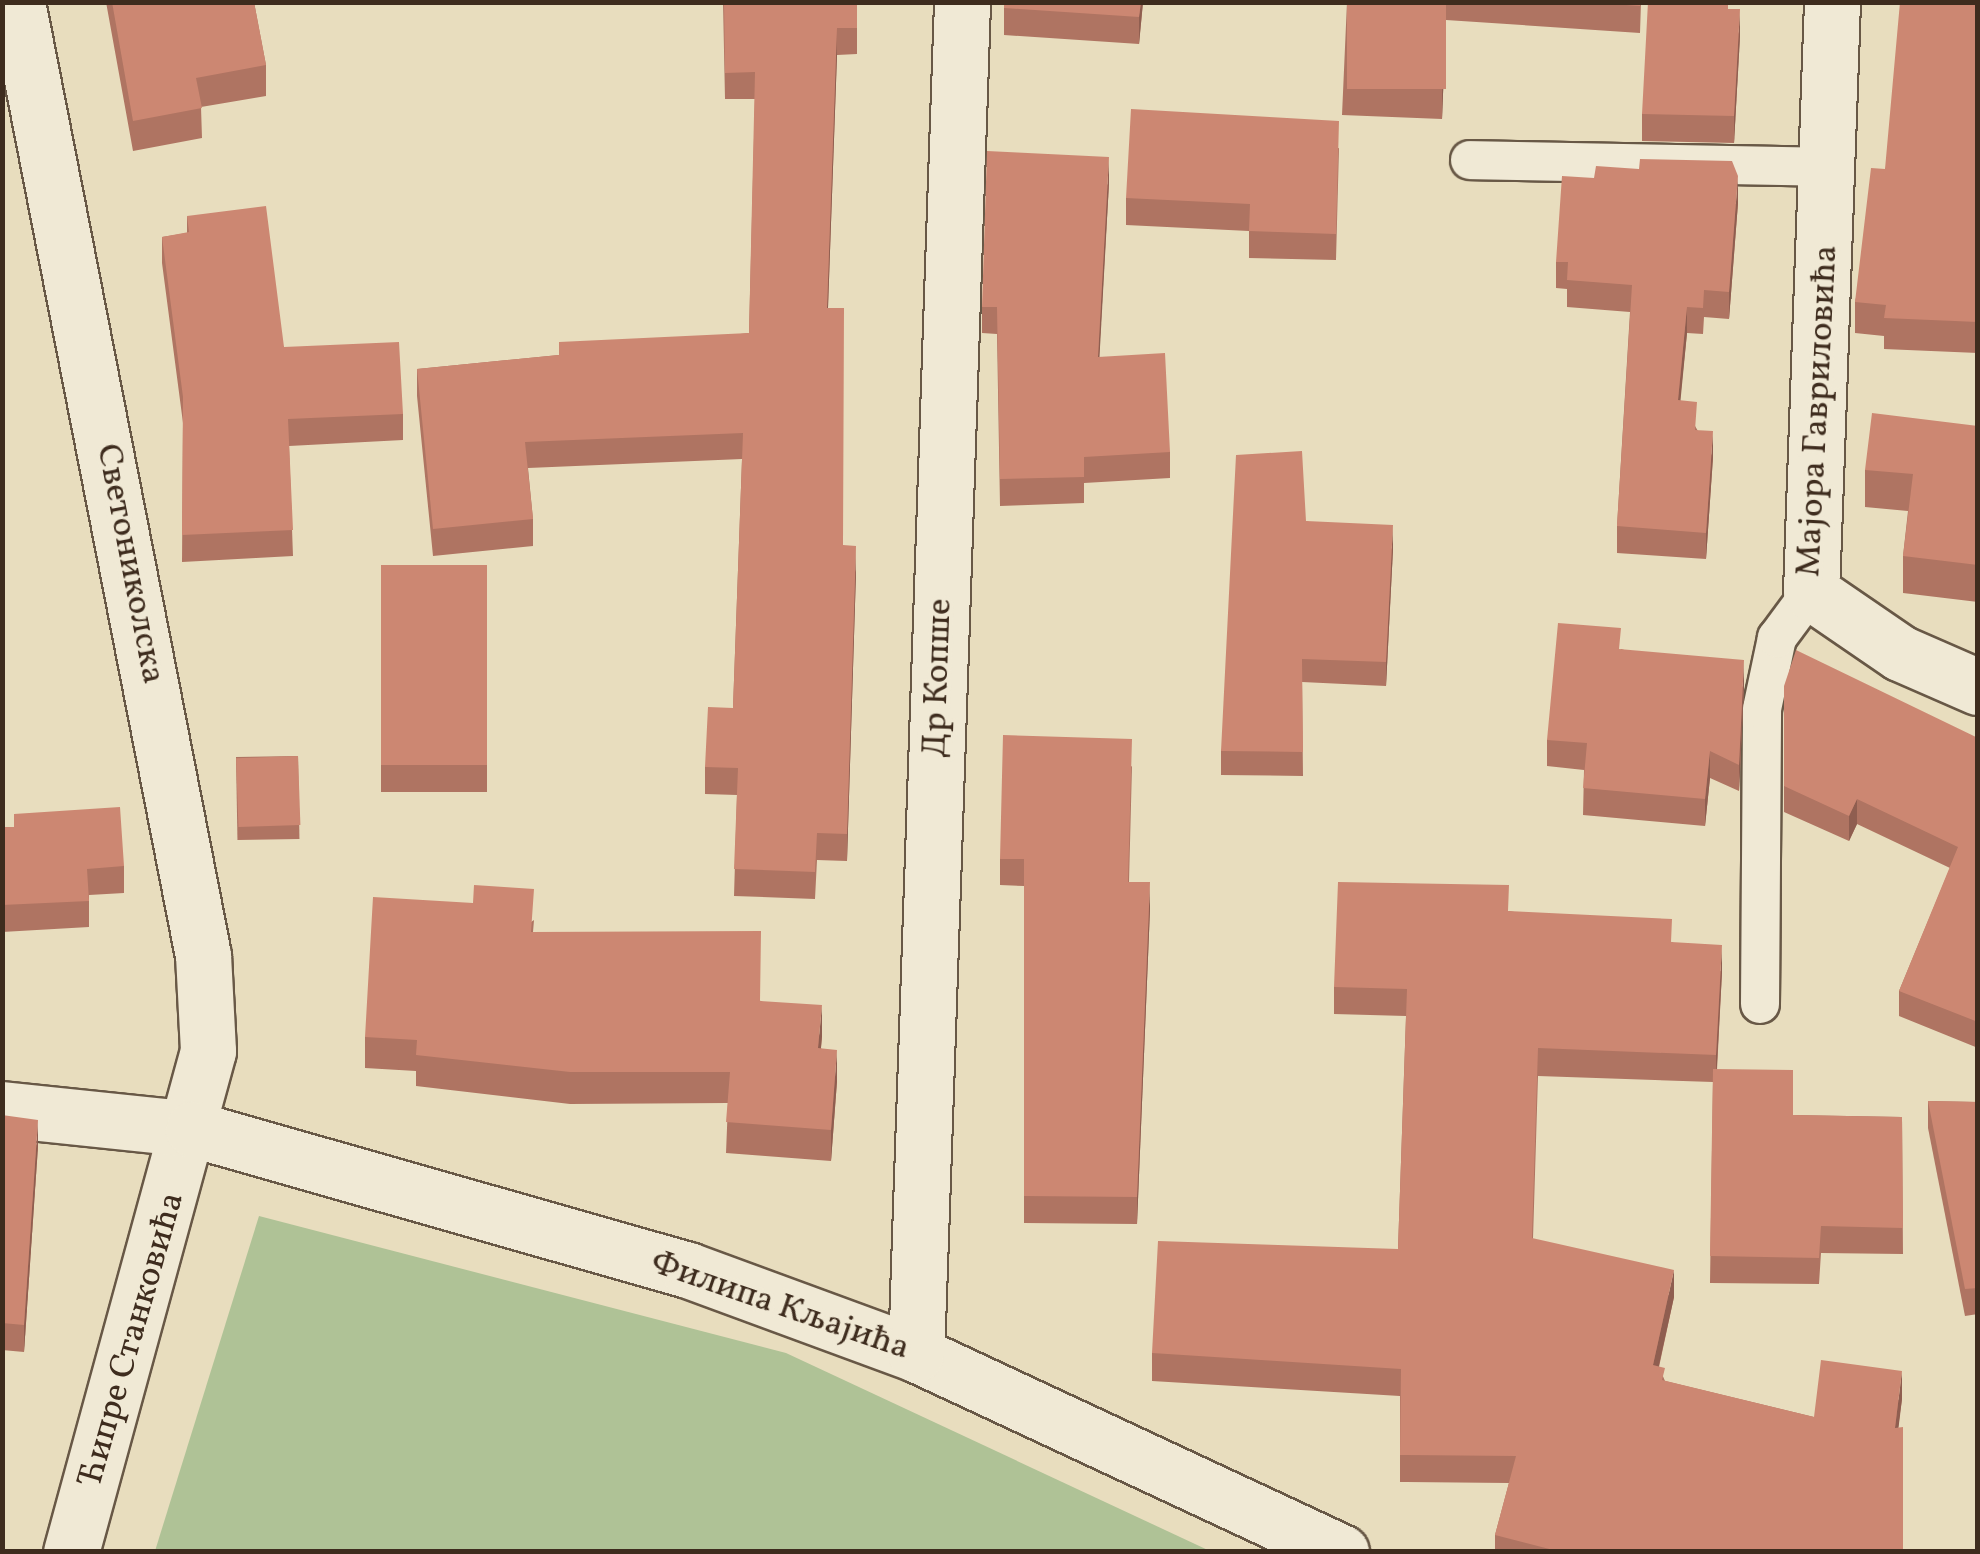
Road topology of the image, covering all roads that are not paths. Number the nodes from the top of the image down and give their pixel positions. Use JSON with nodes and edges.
{"nodes":[{"id":1,"x":18,"y":2,"type":"edge"},
{"id":2,"x":962,"y":2,"type":"edge"},
{"id":3,"x":1832,"y":2,"type":"edge"},
{"id":4,"x":1470,"y":160,"type":"dead end"},
{"id":5,"x":1829,"y":167,"type":"junction"},
{"id":6,"x":1812,"y":592,"type":"junction"},
{"id":7,"x":1978,"y":687,"type":"edge"},
{"id":8,"x":1760,"y":1004,"type":"dead end"},
{"id":9,"x":2,"y":1110,"type":"edge"},
{"id":10,"x":193,"y":1129,"type":"junction"},
{"id":11,"x":916,"y":1354,"type":"junction"},
{"id":12,"x":70,"y":1552,"type":"edge"},
{"id":13,"x":1341,"y":1552,"type":"edge"}],
"edges":[{"from":1,"to":10,"type":"street","name":"Светониколска"},
{"from":2,"to":11,"type":"street","name":"Др Копше"},
{"from":3,"to":5,"type":"street","name":"Мајора Гавриловића"},
{"from":4,"to":5,"type":"lane"},
{"from":5,"to":6,"type":"street","name":"Мајора Гавриловића"},
{"from":6,"to":7,"type":"street"},
{"from":6,"to":8,"type":"lane","name":"Мајора Гавриловића"},
{"from":9,"to":10,"type":"street","name":"Филипа Кљајића"},
{"from":10,"to":11,"type":"street","name":"Филипа Кљајића"},
{"from":10,"to":12,"type":"street","name":"Ћипре Станковића"},
{"from":11,"to":13,"type":"street","name":"Филипа Кљајића"}]}
